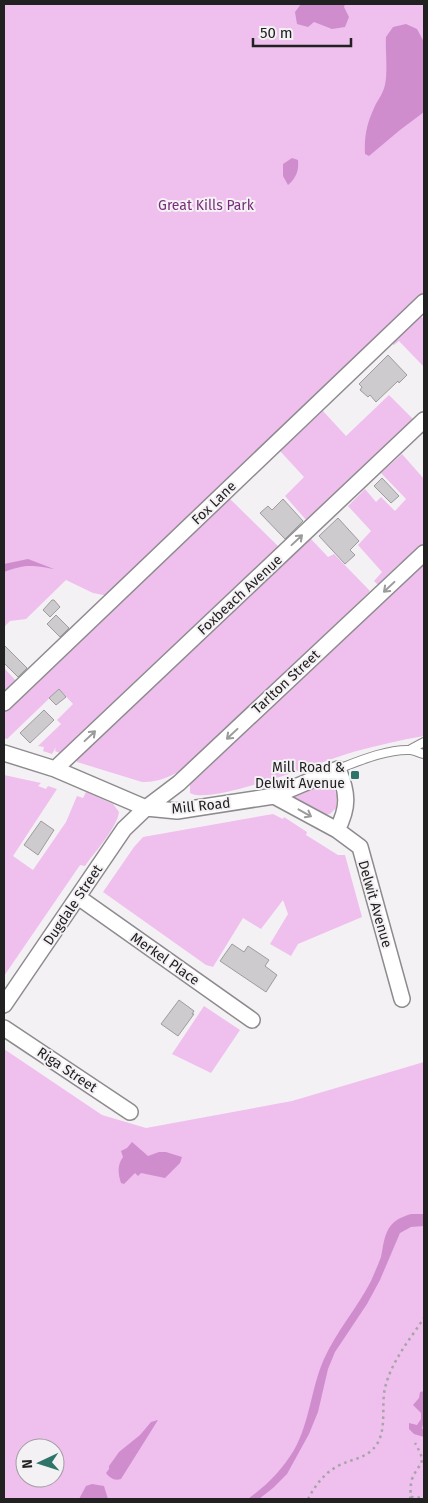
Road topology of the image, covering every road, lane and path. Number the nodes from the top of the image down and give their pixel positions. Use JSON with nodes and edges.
{"nodes":[{"id":1,"x":423,"y":307,"type":"edge"},
{"id":2,"x":424,"y":420,"type":"edge"},
{"id":3,"x":424,"y":553,"type":"edge"},
{"id":4,"x":4,"y":703,"type":"edge"},
{"id":5,"x":424,"y":742,"type":"edge"},
{"id":6,"x":411,"y":749,"type":"junction"},
{"id":7,"x":4,"y":753,"type":"edge"},
{"id":8,"x":424,"y":754,"type":"edge"},
{"id":9,"x":55,"y":769,"type":"junction"},
{"id":10,"x":338,"y":769,"type":"junction"},
{"id":11,"x":274,"y":796,"type":"junction"},
{"id":12,"x":146,"y":808,"type":"junction"},
{"id":13,"x":337,"y":830,"type":"junction"},
{"id":14,"x":78,"y":898,"type":"junction"},
{"id":15,"x":402,"y":999,"type":"dead end"},
{"id":16,"x":4,"y":1006,"type":"edge"},
{"id":17,"x":252,"y":1020,"type":"dead end"},
{"id":18,"x":4,"y":1028,"type":"edge"},
{"id":19,"x":130,"y":1112,"type":"dead end"},
{"id":20,"x":424,"y":1318,"type":"edge"},
{"id":21,"x":415,"y":1444,"type":"dead end"},
{"id":22,"x":411,"y":1498,"type":"edge"},
{"id":23,"x":424,"y":1498,"type":"edge"},
{"id":24,"x":308,"y":1499,"type":"edge"}],
"edges":[{"from":1,"to":4,"type":"street","name":"Fox Lane"},
{"from":9,"to":2,"type":"street","name":"Foxbeach Avenue","one_way":true},
{"from":3,"to":12,"type":"street","name":"Tarlton Street","one_way":true},
{"from":5,"to":6,"type":"lane"},
{"from":6,"to":8,"type":"lane"},
{"from":6,"to":10,"type":"lane"},
{"from":7,"to":9,"type":"street","name":"Mill Road"},
{"from":9,"to":12,"type":"street","name":"Mill Road"},
{"from":10,"to":11,"type":"street","name":"Mill Road"},
{"from":10,"to":13,"type":"street"},
{"from":11,"to":12,"type":"street","name":"Mill Road"},
{"from":11,"to":13,"type":"street","name":"Delwit Avenue","one_way":true},
{"from":12,"to":14,"type":"street","name":"Dugdale Street"},
{"from":13,"to":15,"type":"street","name":"Delwit Avenue"},
{"from":14,"to":16,"type":"street","name":"Dugdale Street"},
{"from":14,"to":17,"type":"street","name":"Merkel Place"},
{"from":18,"to":19,"type":"street","name":"Riga Street"},
{"from":20,"to":24,"type":"path"},
{"from":21,"to":22,"type":"path"},
{"from":22,"to":23,"type":"path"}]}
